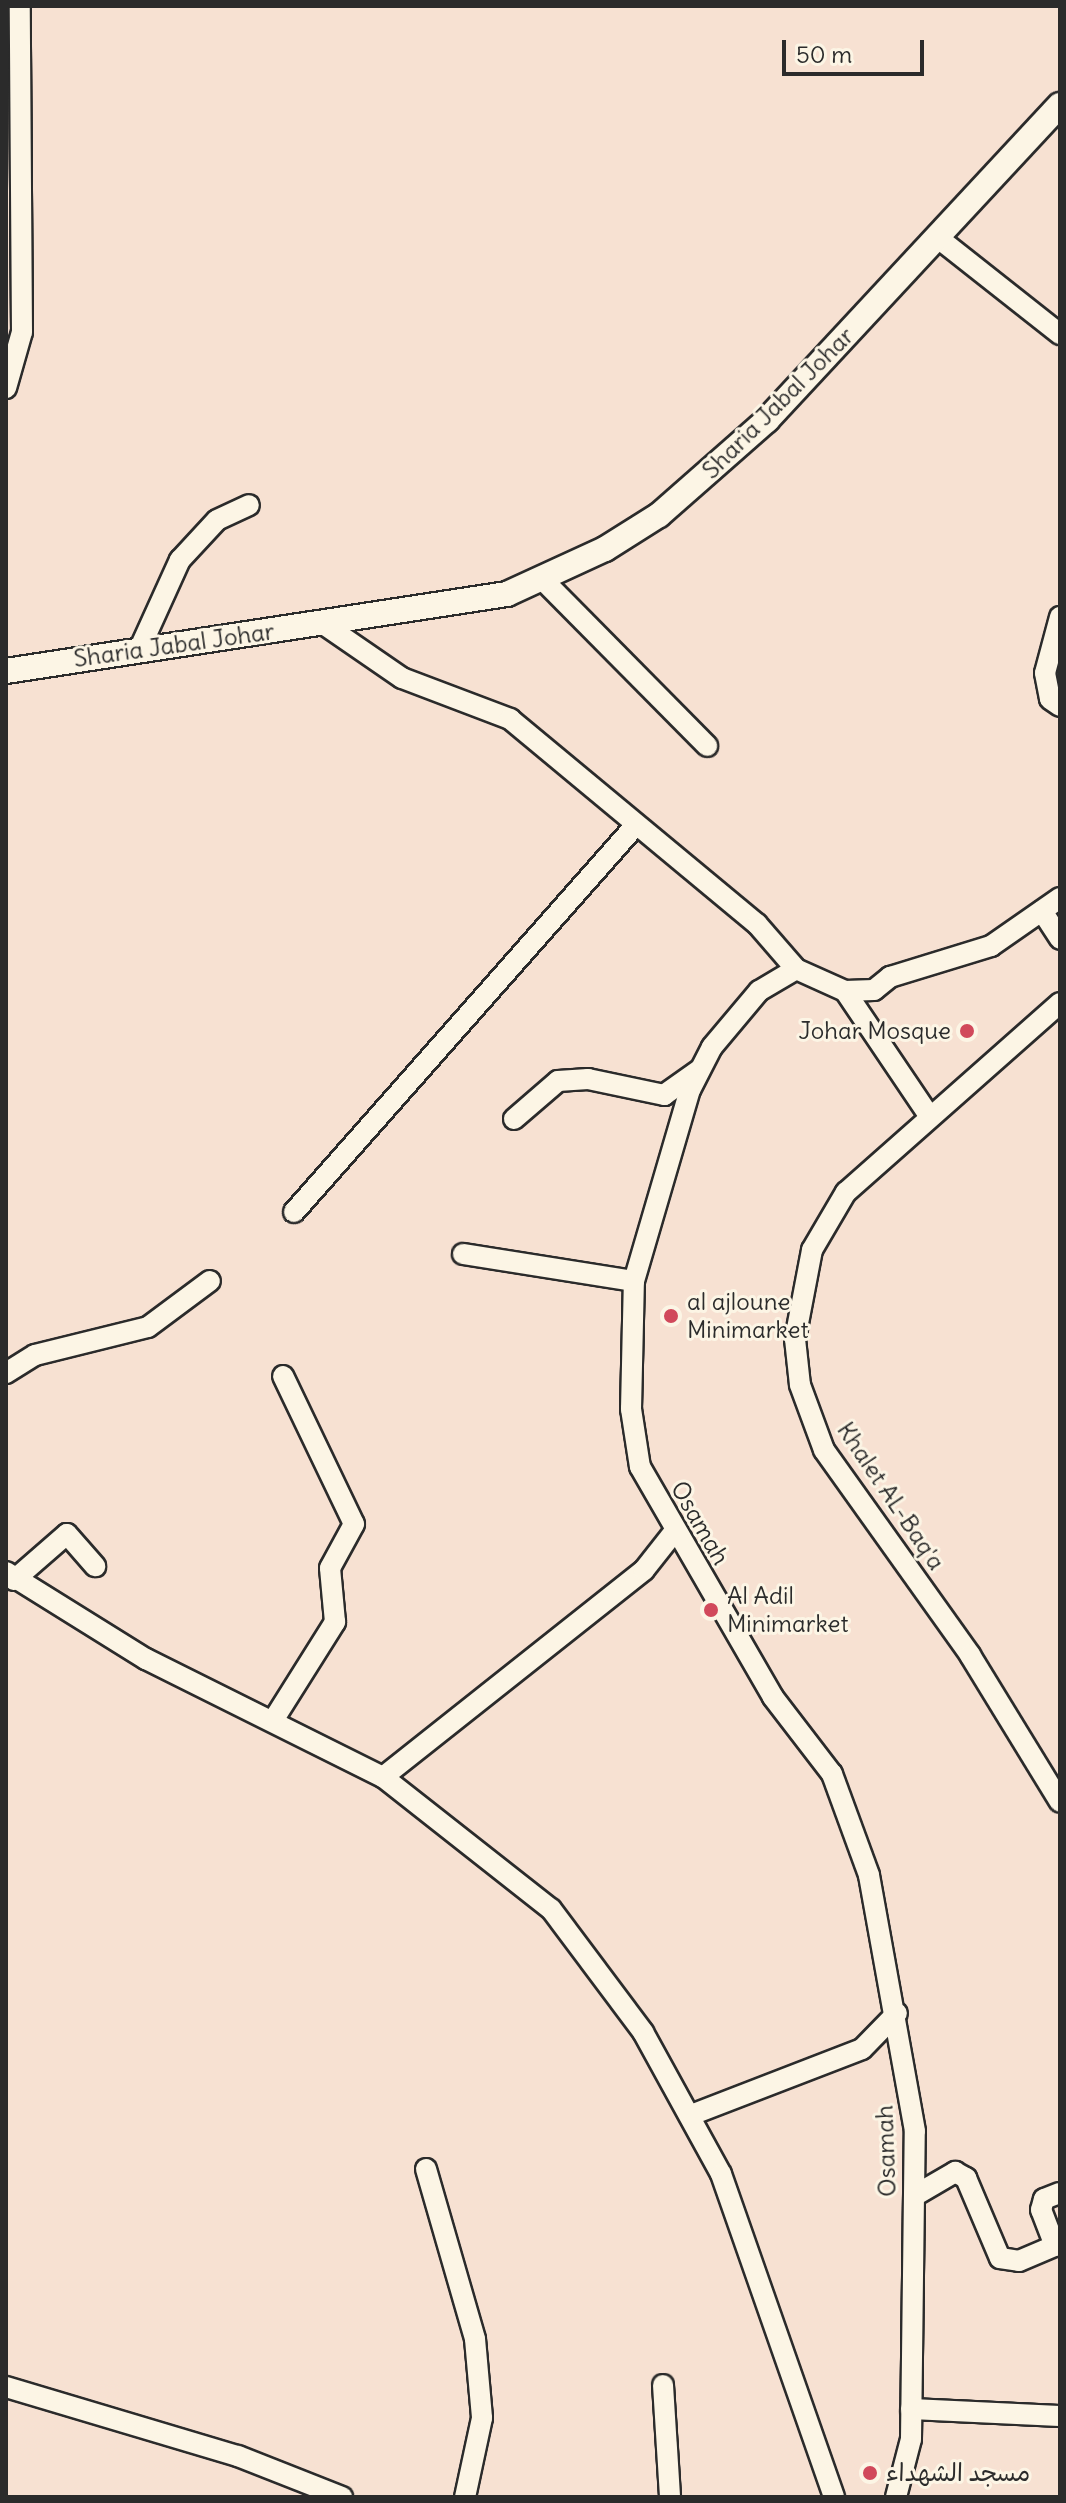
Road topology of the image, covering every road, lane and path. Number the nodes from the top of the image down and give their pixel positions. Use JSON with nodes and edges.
{"nodes":[{"id":1,"x":20,"y":6,"type":"edge"},
{"id":2,"x":1060,"y":105,"type":"edge"},
{"id":3,"x":937,"y":237,"type":"junction"},
{"id":4,"x":1060,"y":334,"type":"edge"},
{"id":5,"x":6,"y":388,"type":"edge"},
{"id":6,"x":249,"y":505,"type":"dead end"},
{"id":7,"x":544,"y":581,"type":"junction"},
{"id":8,"x":1060,"y":617,"type":"edge"},
{"id":9,"x":322,"y":623,"type":"junction"},
{"id":10,"x":140,"y":648,"type":"junction"},
{"id":11,"x":6,"y":671,"type":"edge"},
{"id":12,"x":1060,"y":706,"type":"edge"},
{"id":13,"x":707,"y":746,"type":"dead end"},
{"id":14,"x":635,"y":826,"type":"junction"},
{"id":15,"x":1060,"y":898,"type":"edge"},
{"id":16,"x":1042,"y":911,"type":"junction"},
{"id":17,"x":1060,"y":939,"type":"edge"},
{"id":18,"x":796,"y":969,"type":"junction"},
{"id":19,"x":845,"y":991,"type":"junction"},
{"id":20,"x":1060,"y":1003,"type":"edge"},
{"id":21,"x":699,"y":1070,"type":"junction"},
{"id":22,"x":930,"y":1117,"type":"junction"},
{"id":23,"x":514,"y":1119,"type":"dead end"},
{"id":24,"x":294,"y":1212,"type":"dead end"},
{"id":25,"x":463,"y":1254,"type":"dead end"},
{"id":26,"x":210,"y":1281,"type":"dead end"},
{"id":27,"x":634,"y":1281,"type":"junction"},
{"id":28,"x":6,"y":1373,"type":"edge"},
{"id":29,"x":283,"y":1376,"type":"dead end"},
{"id":30,"x":674,"y":1532,"type":"junction"},
{"id":31,"x":95,"y":1566,"type":"dead end"},
{"id":32,"x":10,"y":1576,"type":"edge"},
{"id":33,"x":274,"y":1719,"type":"junction"},
{"id":34,"x":383,"y":1777,"type":"junction"},
{"id":35,"x":1060,"y":1802,"type":"edge"},
{"id":36,"x":897,"y":2013,"type":"junction"},
{"id":37,"x":691,"y":2115,"type":"junction"},
{"id":38,"x":426,"y":2169,"type":"dead end"},
{"id":39,"x":1060,"y":2193,"type":"edge"},
{"id":40,"x":914,"y":2196,"type":"junction"},
{"id":41,"x":663,"y":2385,"type":"dead end"},
{"id":42,"x":6,"y":2387,"type":"edge"},
{"id":43,"x":911,"y":2409,"type":"junction"},
{"id":44,"x":1060,"y":2416,"type":"edge"},
{"id":45,"x":337,"y":2496,"type":"edge"},
{"id":46,"x":465,"y":2497,"type":"edge"},
{"id":47,"x":670,"y":2497,"type":"edge"},
{"id":48,"x":834,"y":2497,"type":"edge"},
{"id":49,"x":896,"y":2497,"type":"edge"}],
"edges":[{"from":1,"to":5,"type":"street"},
{"from":2,"to":3,"type":"street","name":"Sharia Jabal Johar"},
{"from":3,"to":4,"type":"street"},
{"from":3,"to":7,"type":"street","name":"Sharia Jabal Johar"},
{"from":6,"to":10,"type":"street"},
{"from":7,"to":9,"type":"street","name":"Sharia Jabal Johar"},
{"from":7,"to":13,"type":"street"},
{"from":8,"to":12,"type":"street"},
{"from":9,"to":10,"type":"street","name":"Sharia Jabal Johar"},
{"from":9,"to":14,"type":"street"},
{"from":10,"to":11,"type":"street","name":"Sharia Jabal Johar"},
{"from":14,"to":18,"type":"street"},
{"from":14,"to":24,"type":"street"},
{"from":15,"to":16,"type":"street"},
{"from":16,"to":17,"type":"street"},
{"from":16,"to":19,"type":"street"},
{"from":18,"to":19,"type":"street"},
{"from":18,"to":21,"type":"street","name":"Osamah"},
{"from":19,"to":22,"type":"street"},
{"from":20,"to":22,"type":"street","name":"Khalet AL-Baq'a"},
{"from":21,"to":23,"type":"street"},
{"from":21,"to":27,"type":"street","name":"Osamah"},
{"from":22,"to":35,"type":"street","name":"Khalet AL-Baq'a"},
{"from":25,"to":27,"type":"street"},
{"from":26,"to":28,"type":"street"},
{"from":27,"to":30,"type":"street","name":"Osamah"},
{"from":29,"to":33,"type":"street"},
{"from":30,"to":34,"type":"street"},
{"from":30,"to":36,"type":"street","name":"Osamah"},
{"from":31,"to":32,"type":"street"},
{"from":32,"to":33,"type":"street"},
{"from":33,"to":34,"type":"street"},
{"from":34,"to":37,"type":"street"},
{"from":36,"to":37,"type":"street"},
{"from":36,"to":40,"type":"street","name":"Osamah"},
{"from":37,"to":48,"type":"street"},
{"from":38,"to":46,"type":"street"},
{"from":39,"to":40,"type":"street"},
{"from":40,"to":43,"type":"street","name":"Osamah"},
{"from":41,"to":47,"type":"street"},
{"from":42,"to":45,"type":"street"},
{"from":43,"to":44,"type":"street"},
{"from":43,"to":49,"type":"street","name":"Osamah"}]}
